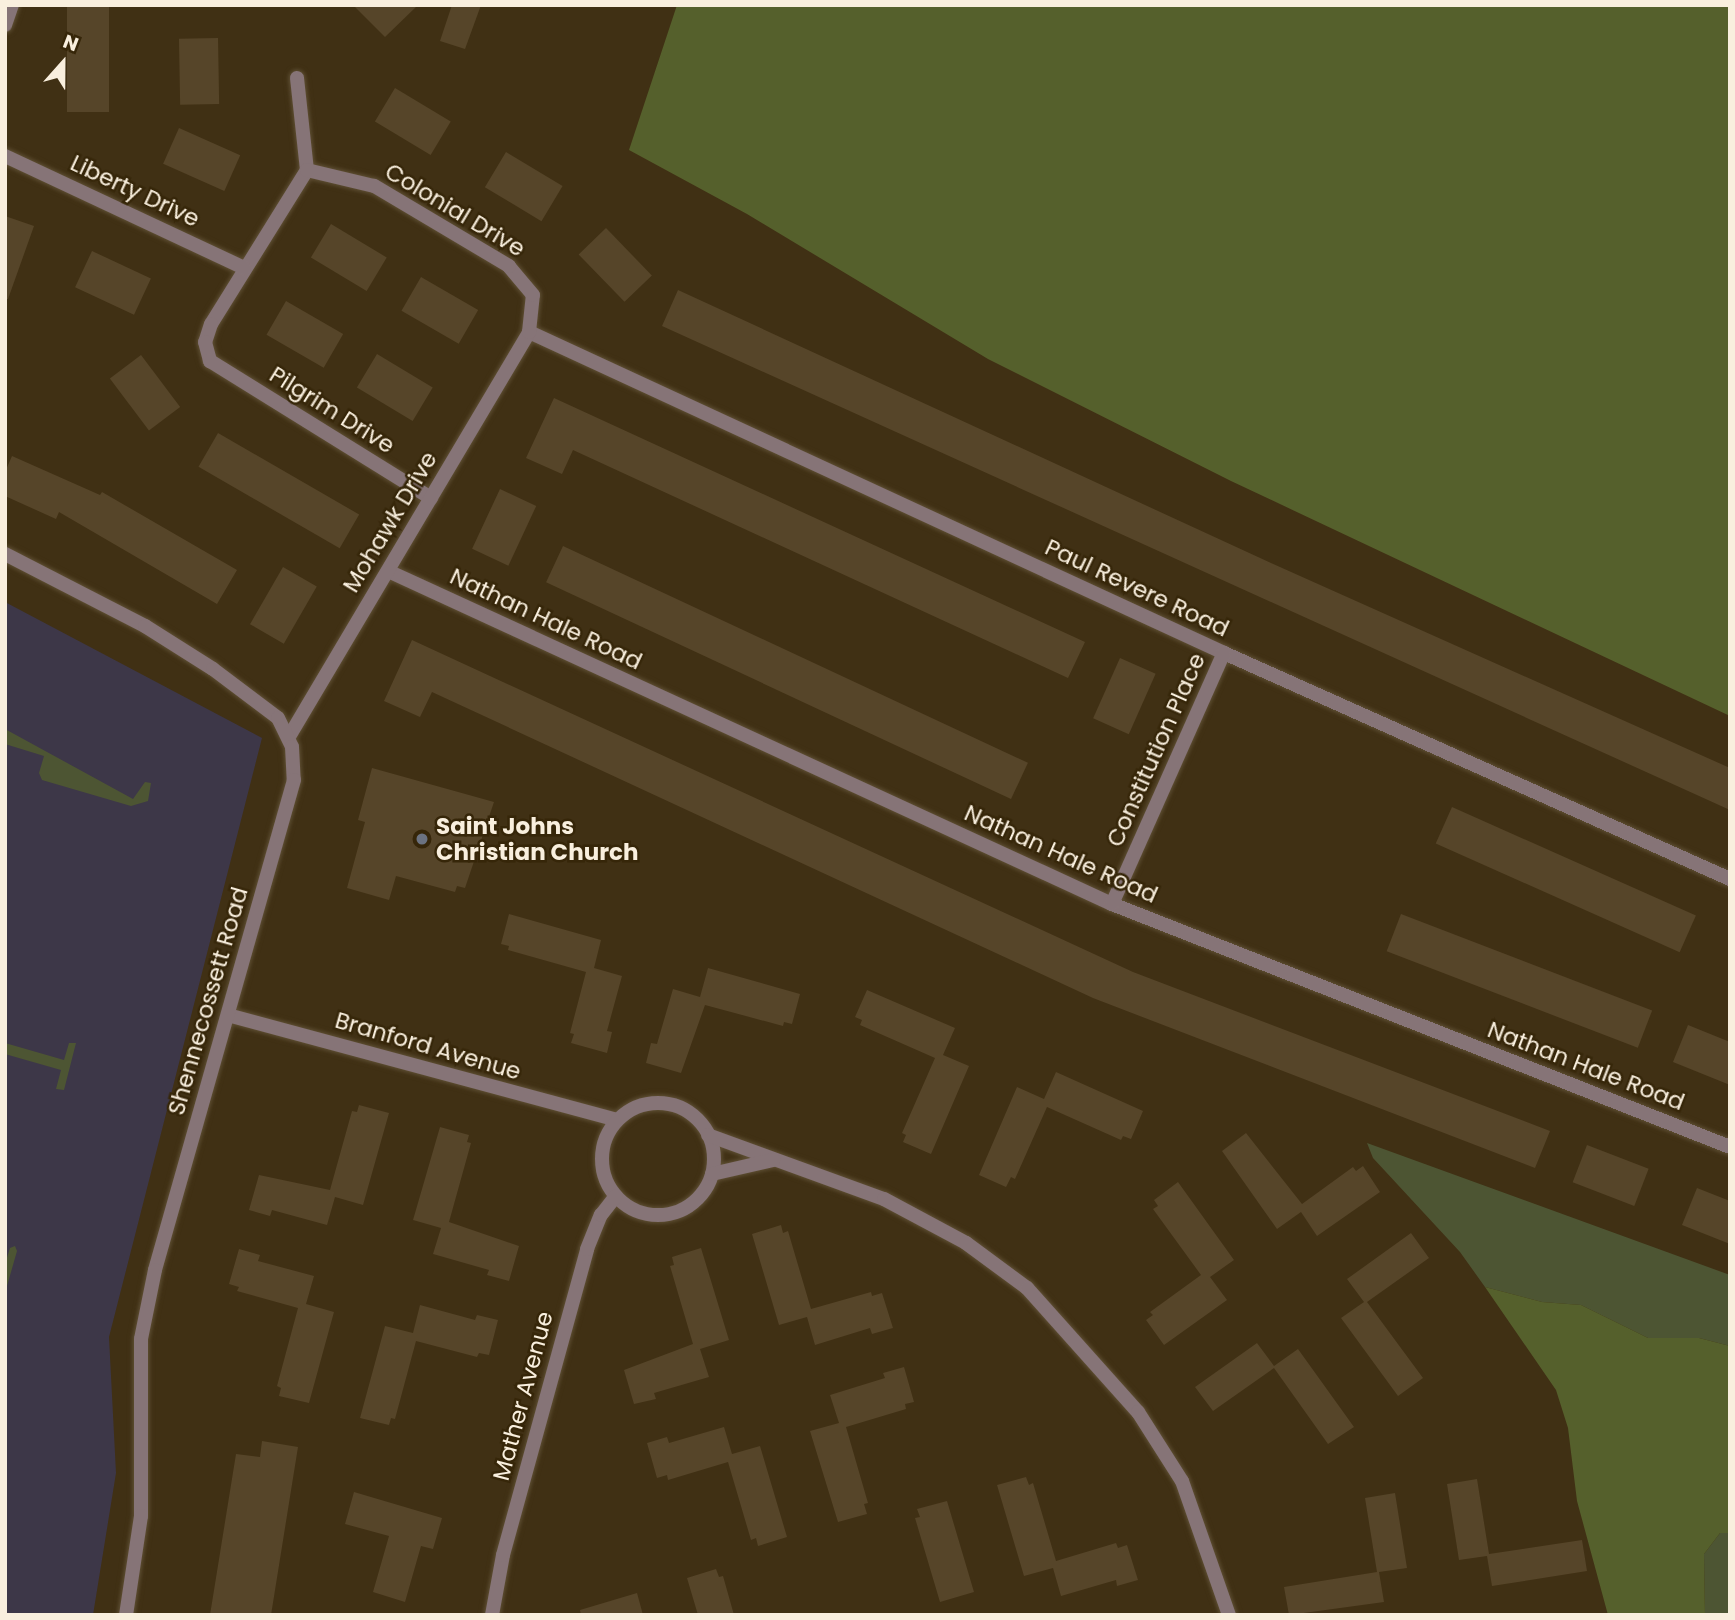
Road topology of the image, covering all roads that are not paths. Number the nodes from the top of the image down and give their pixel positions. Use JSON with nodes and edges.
{"nodes":[{"id":1,"x":12,"y":5,"type":"edge"},
{"id":2,"x":5,"y":25,"type":"edge"},
{"id":3,"x":297,"y":78,"type":"dead end"},
{"id":4,"x":5,"y":156,"type":"edge"},
{"id":5,"x":307,"y":170,"type":"junction"},
{"id":6,"x":244,"y":268,"type":"junction"},
{"id":7,"x":529,"y":332,"type":"junction"},
{"id":8,"x":431,"y":498,"type":"junction"},
{"id":9,"x":5,"y":554,"type":"edge"},
{"id":10,"x":388,"y":571,"type":"junction"},
{"id":11,"x":1224,"y":653,"type":"junction"},
{"id":12,"x":290,"y":735,"type":"junction"},
{"id":13,"x":1730,"y":879,"type":"edge"},
{"id":14,"x":1112,"y":904,"type":"junction"},
{"id":15,"x":228,"y":1014,"type":"junction"},
{"id":16,"x":616,"y":1120,"type":"junction"},
{"id":17,"x":708,"y":1135,"type":"junction"},
{"id":18,"x":1730,"y":1147,"type":"edge"},
{"id":19,"x":773,"y":1160,"type":"junction"},
{"id":20,"x":712,"y":1174,"type":"junction"},
{"id":21,"x":616,"y":1196,"type":"junction"},
{"id":22,"x":126,"y":1615,"type":"edge"},
{"id":23,"x":492,"y":1615,"type":"edge"},
{"id":24,"x":1229,"y":1615,"type":"edge"}],
"edges":[{"from":1,"to":2,"type":"street"},
{"from":3,"to":5,"type":"street"},
{"from":4,"to":6,"type":"street","name":"Liberty Drive"},
{"from":5,"to":6,"type":"street"},
{"from":5,"to":7,"type":"street","name":"Colonial Drive"},
{"from":6,"to":8,"type":"street","name":"Pilgrim Drive"},
{"from":7,"to":8,"type":"street","name":"Mohawk Drive"},
{"from":7,"to":11,"type":"street","name":"Paul Revere Road"},
{"from":8,"to":10,"type":"street","name":"Mohawk Drive"},
{"from":9,"to":12,"type":"street"},
{"from":10,"to":12,"type":"street","name":"Mohawk Drive"},
{"from":10,"to":14,"type":"street","name":"Nathan Hale Road"},
{"from":11,"to":13,"type":"street","name":"Paul Revere Road"},
{"from":11,"to":14,"type":"street","name":"Constitution Place"},
{"from":12,"to":15,"type":"street","name":"Shennecossett Road"},
{"from":14,"to":18,"type":"street","name":"Nathan Hale Road"},
{"from":15,"to":16,"type":"street","name":"Branford Avenue"},
{"from":15,"to":22,"type":"street","name":"Shennecossett Road"},
{"from":16,"to":17,"type":"street"},
{"from":16,"to":21,"type":"street"},
{"from":17,"to":19,"type":"street"},
{"from":17,"to":20,"type":"street"},
{"from":19,"to":20,"type":"street"},
{"from":19,"to":24,"type":"street"},
{"from":20,"to":21,"type":"street"},
{"from":21,"to":23,"type":"street","name":"Mather Avenue"}]}
